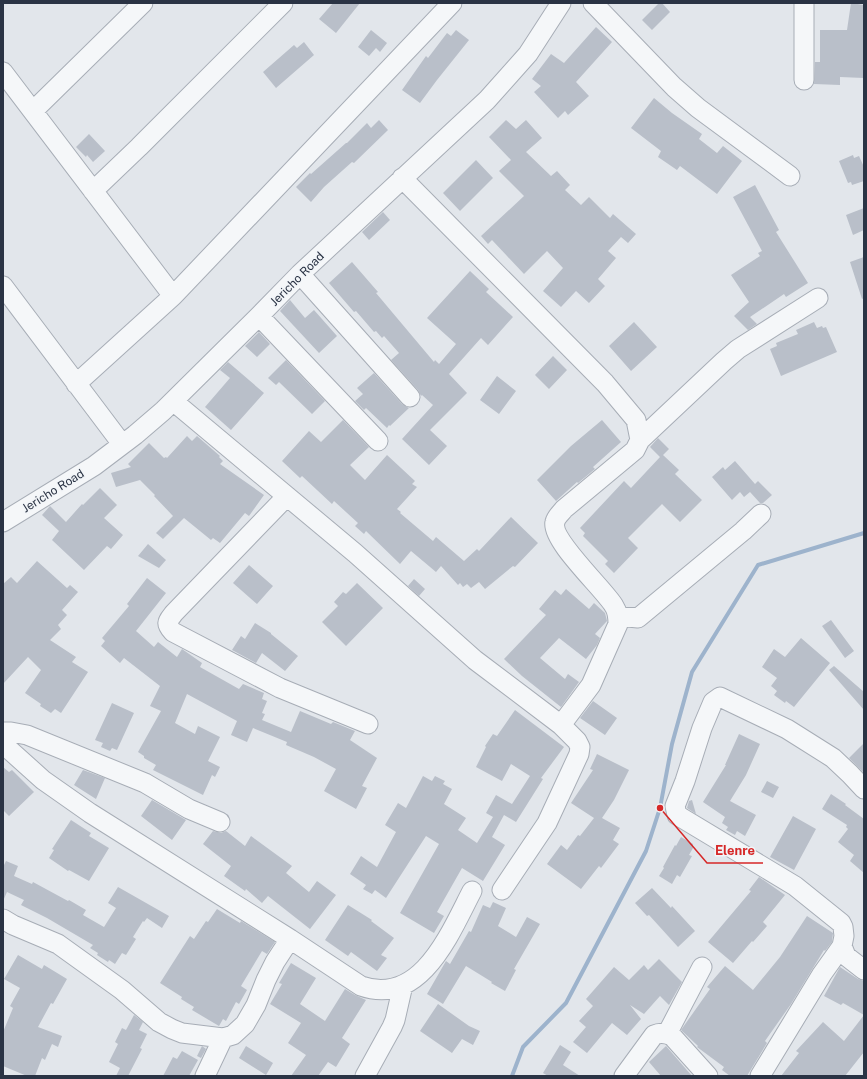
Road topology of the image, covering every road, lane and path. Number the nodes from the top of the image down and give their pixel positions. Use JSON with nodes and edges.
{"nodes":[{"id":1,"x":143,"y":3,"type":"edge"},
{"id":2,"x":283,"y":3,"type":"edge"},
{"id":3,"x":452,"y":3,"type":"edge"},
{"id":4,"x":561,"y":3,"type":"edge"},
{"id":5,"x":593,"y":3,"type":"edge"},
{"id":6,"x":804,"y":3,"type":"edge"},
{"id":7,"x":3,"y":72,"type":"edge"},
{"id":8,"x":804,"y":80,"type":"dead end"},
{"id":9,"x":33,"y":111,"type":"junction"},
{"id":10,"x":790,"y":176,"type":"dead end"},
{"id":11,"x":402,"y":178,"type":"junction"},
{"id":12,"x":94,"y":191,"type":"junction"},
{"id":13,"x":300,"y":274,"type":"junction"},
{"id":14,"x":3,"y":286,"type":"edge"},
{"id":15,"x":173,"y":296,"type":"junction"},
{"id":16,"x":818,"y":298,"type":"dead end"},
{"id":17,"x":259,"y":316,"type":"junction"},
{"id":18,"x":76,"y":384,"type":"junction"},
{"id":19,"x":410,"y":397,"type":"dead end"},
{"id":20,"x":173,"y":401,"type":"junction"},
{"id":21,"x":640,"y":440,"type":"junction"},
{"id":22,"x":378,"y":441,"type":"dead end"},
{"id":23,"x":122,"y":444,"type":"junction"},
{"id":24,"x":287,"y":496,"type":"junction"},
{"id":25,"x":761,"y":514,"type":"dead end"},
{"id":26,"x":3,"y":522,"type":"edge"},
{"id":27,"x":618,"y":616,"type":"junction"},
{"id":28,"x":368,"y":724,"type":"dead end"},
{"id":29,"x":561,"y":725,"type":"junction"},
{"id":30,"x":3,"y":732,"type":"edge"},
{"id":31,"x":3,"y":744,"type":"edge"},
{"id":32,"x":864,"y":789,"type":"edge"},
{"id":33,"x":220,"y":822,"type":"dead end"},
{"id":34,"x":502,"y":890,"type":"dead end"},
{"id":35,"x":472,"y":892,"type":"dead end"},
{"id":36,"x":3,"y":919,"type":"edge"},
{"id":37,"x":290,"y":939,"type":"junction"},
{"id":38,"x":842,"y":946,"type":"junction"},
{"id":39,"x":702,"y":967,"type":"dead end"},
{"id":40,"x":864,"y":970,"type":"edge"},
{"id":41,"x":403,"y":985,"type":"junction"},
{"id":42,"x":668,"y":1034,"type":"junction"},
{"id":43,"x":223,"y":1038,"type":"junction"},
{"id":44,"x":205,"y":1076,"type":"edge"},
{"id":45,"x":365,"y":1076,"type":"edge"},
{"id":46,"x":624,"y":1076,"type":"edge"},
{"id":47,"x":708,"y":1076,"type":"edge"},
{"id":48,"x":760,"y":1076,"type":"edge"}],
"edges":[{"from":1,"to":9,"type":"street"},
{"from":2,"to":12,"type":"street"},
{"from":3,"to":15,"type":"street"},
{"from":4,"to":11,"type":"street","name":"Jericho Road"},
{"from":5,"to":10,"type":"street"},
{"from":6,"to":8,"type":"street"},
{"from":7,"to":9,"type":"street"},
{"from":9,"to":12,"type":"street"},
{"from":11,"to":13,"type":"street","name":"Jericho Road"},
{"from":11,"to":21,"type":"street"},
{"from":12,"to":15,"type":"street"},
{"from":13,"to":17,"type":"street","name":"Jericho Road"},
{"from":13,"to":19,"type":"street"},
{"from":14,"to":18,"type":"street"},
{"from":15,"to":18,"type":"street"},
{"from":16,"to":21,"type":"street"},
{"from":17,"to":20,"type":"street","name":"Jericho Road"},
{"from":17,"to":22,"type":"street"},
{"from":18,"to":23,"type":"street"},
{"from":20,"to":23,"type":"street","name":"Jericho Road"},
{"from":20,"to":24,"type":"street"},
{"from":21,"to":27,"type":"street"},
{"from":23,"to":26,"type":"street","name":"Jericho Road"},
{"from":24,"to":28,"type":"street"},
{"from":24,"to":29,"type":"street"},
{"from":25,"to":27,"type":"street"},
{"from":27,"to":29,"type":"street"},
{"from":29,"to":34,"type":"street"},
{"from":30,"to":33,"type":"street"},
{"from":31,"to":37,"type":"street"},
{"from":32,"to":38,"type":"street"},
{"from":35,"to":41,"type":"street"},
{"from":36,"to":43,"type":"street"},
{"from":37,"to":41,"type":"street"},
{"from":37,"to":43,"type":"street"},
{"from":38,"to":40,"type":"street"},
{"from":38,"to":48,"type":"street"},
{"from":39,"to":42,"type":"street"},
{"from":41,"to":45,"type":"street"},
{"from":42,"to":46,"type":"street"},
{"from":42,"to":47,"type":"street"},
{"from":43,"to":44,"type":"street"}]}
